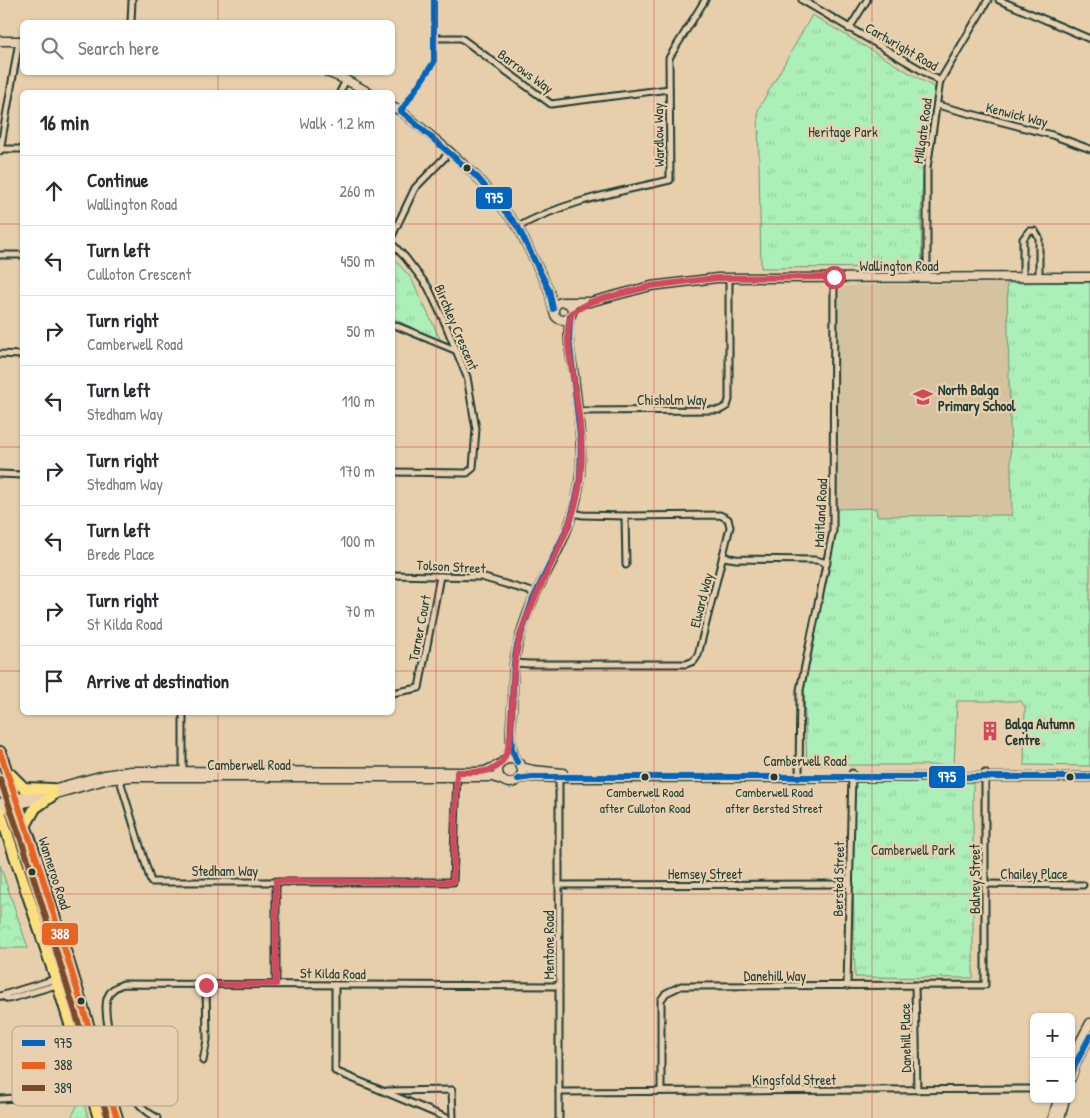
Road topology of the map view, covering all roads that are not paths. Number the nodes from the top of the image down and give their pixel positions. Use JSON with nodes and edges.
{"nodes":[{"id":1,"x":132,"y":0,"type":"edge"},
{"id":2,"x":434,"y":0,"type":"edge"},
{"id":3,"x":705,"y":0,"type":"edge"},
{"id":4,"x":802,"y":0,"type":"edge"},
{"id":5,"x":867,"y":0,"type":"edge"},
{"id":6,"x":988,"y":0,"type":"edge"},
{"id":7,"x":999,"y":0,"type":"edge"},
{"id":8,"x":131,"y":20,"type":"edge"},
{"id":9,"x":849,"y":29,"type":"junction"},
{"id":10,"x":435,"y":38,"type":"junction"},
{"id":11,"x":1090,"y":39,"type":"edge"},
{"id":12,"x":0,"y":41,"type":"edge"},
{"id":13,"x":20,"y":41,"type":"edge"},
{"id":14,"x":20,"y":46,"type":"edge"},
{"id":15,"x":334,"y":75,"type":"edge"},
{"id":16,"x":346,"y":80,"type":"junction"},
{"id":17,"x":940,"y":81,"type":"junction"},
{"id":18,"x":669,"y":89,"type":"junction"},
{"id":19,"x":341,"y":90,"type":"edge"},
{"id":20,"x":364,"y":90,"type":"edge"},
{"id":21,"x":936,"y":106,"type":"junction"},
{"id":22,"x":395,"y":108,"type":"edge"},
{"id":23,"x":401,"y":111,"type":"junction"},
{"id":24,"x":20,"y":149,"type":"edge"},
{"id":25,"x":1090,"y":149,"type":"edge"},
{"id":26,"x":0,"y":150,"type":"edge"},
{"id":27,"x":450,"y":152,"type":"junction"},
{"id":28,"x":518,"y":227,"type":"junction"},
{"id":29,"x":395,"y":230,"type":"edge"},
{"id":30,"x":395,"y":247,"type":"edge"},
{"id":31,"x":0,"y":255,"type":"edge"},
{"id":32,"x":20,"y":255,"type":"edge"},
{"id":33,"x":834,"y":277,"type":"junction"},
{"id":34,"x":1023,"y":277,"type":"junction"},
{"id":35,"x":1039,"y":277,"type":"junction"},
{"id":36,"x":1090,"y":277,"type":"edge"},
{"id":37,"x":729,"y":278,"type":"junction"},
{"id":38,"x":927,"y":278,"type":"junction"},
{"id":39,"x":549,"y":290,"type":"junction"},
{"id":40,"x":564,"y":302,"type":"junction"},
{"id":41,"x":590,"y":302,"type":"junction"},
{"id":42,"x":553,"y":309,"type":"junction"},
{"id":43,"x":571,"y":315,"type":"junction"},
{"id":44,"x":559,"y":320,"type":"junction"},
{"id":45,"x":395,"y":325,"type":"edge"},
{"id":46,"x":567,"y":333,"type":"junction"},
{"id":47,"x":455,"y":350,"type":"junction"},
{"id":48,"x":0,"y":354,"type":"edge"},
{"id":49,"x":20,"y":355,"type":"edge"},
{"id":50,"x":578,"y":411,"type":"junction"},
{"id":51,"x":395,"y":472,"type":"edge"},
{"id":52,"x":0,"y":474,"type":"edge"},
{"id":53,"x":20,"y":474,"type":"edge"},
{"id":54,"x":573,"y":513,"type":"junction"},
{"id":55,"x":625,"y":516,"type":"junction"},
{"id":56,"x":723,"y":557,"type":"junction"},
{"id":57,"x":828,"y":563,"type":"junction"},
{"id":58,"x":626,"y":565,"type":"dead end"},
{"id":59,"x":395,"y":575,"type":"edge"},
{"id":60,"x":440,"y":576,"type":"junction"},
{"id":61,"x":536,"y":593,"type":"junction"},
{"id":62,"x":514,"y":662,"type":"junction"},
{"id":63,"x":395,"y":692,"type":"edge"},
{"id":64,"x":183,"y":715,"type":"edge"},
{"id":65,"x":511,"y":739,"type":"junction"},
{"id":66,"x":0,"y":752,"type":"edge"},
{"id":67,"x":501,"y":763,"type":"junction"},
{"id":68,"x":519,"y":764,"type":"junction"},
{"id":69,"x":7,"y":772,"type":"junction"},
{"id":70,"x":1090,"y":772,"type":"edge"},
{"id":71,"x":183,"y":774,"type":"junction"},
{"id":72,"x":799,"y":774,"type":"junction"},
{"id":73,"x":119,"y":775,"type":"junction"},
{"id":74,"x":457,"y":775,"type":"junction"},
{"id":75,"x":559,"y":775,"type":"junction"},
{"id":76,"x":852,"y":775,"type":"junction"},
{"id":77,"x":985,"y":775,"type":"junction"},
{"id":78,"x":1090,"y":777,"type":"edge"},
{"id":79,"x":518,"y":779,"type":"junction"},
{"id":80,"x":502,"y":780,"type":"junction"},
{"id":81,"x":52,"y":792,"type":"junction"},
{"id":82,"x":17,"y":802,"type":"junction"},
{"id":83,"x":0,"y":803,"type":"edge"},
{"id":84,"x":0,"y":811,"type":"edge"},
{"id":85,"x":25,"y":826,"type":"junction"},
{"id":86,"x":276,"y":881,"type":"junction"},
{"id":87,"x":850,"y":884,"type":"junction"},
{"id":88,"x":985,"y":884,"type":"junction"},
{"id":89,"x":559,"y":885,"type":"junction"},
{"id":90,"x":1083,"y":885,"type":"dead end"},
{"id":91,"x":73,"y":977,"type":"junction"},
{"id":92,"x":57,"y":982,"type":"junction"},
{"id":93,"x":276,"y":984,"type":"junction"},
{"id":94,"x":206,"y":985,"type":"junction"},
{"id":95,"x":335,"y":985,"type":"junction"},
{"id":96,"x":915,"y":985,"type":"junction"},
{"id":97,"x":985,"y":985,"type":"joint"},
{"id":98,"x":559,"y":986,"type":"junction"},
{"id":99,"x":847,"y":986,"type":"junction"},
{"id":100,"x":0,"y":996,"type":"edge"},
{"id":101,"x":1090,"y":1023,"type":"edge"},
{"id":102,"x":71,"y":1026,"type":"edge"},
{"id":103,"x":88,"y":1026,"type":"edge"},
{"id":104,"x":108,"y":1026,"type":"edge"},
{"id":105,"x":1090,"y":1036,"type":"edge"},
{"id":106,"x":1085,"y":1046,"type":"edge"},
{"id":107,"x":1072,"y":1058,"type":"edge"},
{"id":108,"x":204,"y":1061,"type":"dead end"},
{"id":109,"x":1075,"y":1066,"type":"edge"},
{"id":110,"x":1029,"y":1089,"type":"dead end"},
{"id":111,"x":917,"y":1090,"type":"junction"},
{"id":112,"x":661,"y":1091,"type":"junction"},
{"id":113,"x":384,"y":1092,"type":"junction"},
{"id":114,"x":559,"y":1092,"type":"junction"},
{"id":115,"x":1057,"y":1103,"type":"edge"},
{"id":116,"x":1064,"y":1103,"type":"edge"},
{"id":117,"x":95,"y":1106,"type":"edge"},
{"id":118,"x":113,"y":1106,"type":"edge"},
{"id":119,"x":142,"y":1106,"type":"edge"},
{"id":120,"x":99,"y":1118,"type":"edge"},
{"id":121,"x":117,"y":1118,"type":"edge"},
{"id":122,"x":156,"y":1118,"type":"edge"},
{"id":123,"x":447,"y":1118,"type":"edge"},
{"id":124,"x":453,"y":1118,"type":"edge"},
{"id":125,"x":559,"y":1118,"type":"edge"},
{"id":126,"x":1053,"y":1118,"type":"edge"},
{"id":127,"x":1060,"y":1118,"type":"edge"}],
"edges":[{"from":1,"to":8,"type":"street"},
{"from":2,"to":10,"type":"street"},
{"from":3,"to":18,"type":"street","name":"Wardlow Way"},
{"from":4,"to":9,"type":"street","name":"Cartwright Road"},
{"from":5,"to":9,"type":"street"},
{"from":6,"to":17,"type":"street","name":"Millgate Road"},
{"from":7,"to":11,"type":"street"},
{"from":9,"to":17,"type":"street","name":"Cartwright Road"},
{"from":10,"to":18,"type":"street","name":"Barrows Way"},
{"from":10,"to":23,"type":"street"},
{"from":12,"to":13,"type":"street"},
{"from":14,"to":26,"type":"street"},
{"from":15,"to":16,"type":"street"},
{"from":16,"to":19,"type":"street"},
{"from":16,"to":20,"type":"street"},
{"from":17,"to":21,"type":"street","name":"Millgate Road"},
{"from":18,"to":28,"type":"street","name":"Wardlow Way"},
{"from":21,"to":25,"type":"street","name":"Kenwick Way"},
{"from":21,"to":38,"type":"street","name":"Millgate Road"},
{"from":22,"to":23,"type":"street"},
{"from":23,"to":27,"type":"street"},
{"from":24,"to":26,"type":"street"},
{"from":27,"to":28,"type":"street"},
{"from":27,"to":29,"type":"street"},
{"from":28,"to":39,"type":"street"},
{"from":30,"to":47,"type":"street","name":"Birchley Crescent"},
{"from":31,"to":32,"type":"street"},
{"from":33,"to":37,"type":"street","name":"Wallington Road"},
{"from":33,"to":38,"type":"street","name":"Wallington Road"},
{"from":33,"to":57,"type":"street","name":"Maitland Road"},
{"from":34,"to":35,"type":"street","name":"Wallington Road"},
{"from":34,"to":35,"type":"street"},
{"from":34,"to":38,"type":"street","name":"Wallington Road"},
{"from":35,"to":36,"type":"street","name":"Wallington Road"},
{"from":37,"to":41,"type":"street","name":"Wallington Road"},
{"from":37,"to":50,"type":"street","name":"Chisholm Way"},
{"from":39,"to":40,"type":"street"},
{"from":39,"to":42,"type":"street"},
{"from":40,"to":41,"type":"street","name":"Wallington Road"},
{"from":40,"to":42,"type":"street"},
{"from":40,"to":43,"type":"street"},
{"from":41,"to":43,"type":"street","name":"Wallington Road"},
{"from":42,"to":44,"type":"street"},
{"from":43,"to":44,"type":"street"},
{"from":43,"to":46,"type":"street"},
{"from":44,"to":46,"type":"street"},
{"from":45,"to":47,"type":"street"},
{"from":46,"to":50,"type":"street"},
{"from":47,"to":51,"type":"street","name":"Birchley Crescent"},
{"from":48,"to":49,"type":"street"},
{"from":50,"to":54,"type":"street"},
{"from":52,"to":53,"type":"street"},
{"from":54,"to":55,"type":"street","name":"Elward Way"},
{"from":54,"to":61,"type":"street"},
{"from":55,"to":56,"type":"street","name":"Elward Way"},
{"from":55,"to":58,"type":"street"},
{"from":56,"to":57,"type":"street"},
{"from":56,"to":62,"type":"street","name":"Elward Way"},
{"from":57,"to":72,"type":"street","name":"Maitland Road"},
{"from":59,"to":60,"type":"street","name":"Tolson Street"},
{"from":60,"to":61,"type":"street","name":"Tolson Street"},
{"from":60,"to":63,"type":"street","name":"Tarner Court"},
{"from":61,"to":62,"type":"street"},
{"from":62,"to":65,"type":"street"},
{"from":64,"to":71,"type":"street"},
{"from":65,"to":67,"type":"street"},
{"from":65,"to":68,"type":"street"},
{"from":66,"to":69,"type":"highway","name":"Wanneroo Road"},
{"from":67,"to":68,"type":"street"},
{"from":67,"to":74,"type":"street","name":"Camberwell Road"},
{"from":67,"to":80,"type":"street"},
{"from":68,"to":75,"type":"street","name":"Camberwell Road"},
{"from":68,"to":79,"type":"street"},
{"from":69,"to":81,"type":"highway"},
{"from":69,"to":82,"type":"highway","name":"Wanneroo Road"},
{"from":70,"to":77,"type":"street","name":"Camberwell Road"},
{"from":71,"to":73,"type":"street","name":"Camberwell Road"},
{"from":71,"to":74,"type":"street","name":"Camberwell Road"},
{"from":72,"to":75,"type":"street","name":"Camberwell Road"},
{"from":72,"to":76,"type":"street","name":"Camberwell Road"},
{"from":73,"to":81,"type":"street","name":"Camberwell Road"},
{"from":73,"to":86,"type":"street","name":"Stedham Way"},
{"from":74,"to":80,"type":"street","name":"Camberwell Road"},
{"from":74,"to":86,"type":"street","name":"Stedham Way"},
{"from":75,"to":79,"type":"street","name":"Camberwell Road"},
{"from":75,"to":89,"type":"street","name":"Mentone Road"},
{"from":76,"to":77,"type":"street","name":"Camberwell Road"},
{"from":76,"to":87,"type":"street","name":"Bersted Street"},
{"from":77,"to":78,"type":"street","name":"Camberwell Road"},
{"from":77,"to":88,"type":"street","name":"Balney Street"},
{"from":79,"to":80,"type":"street"},
{"from":81,"to":82,"type":"street","name":"Camberwell Road"},
{"from":81,"to":85,"type":"highway"},
{"from":82,"to":83,"type":"street","name":"Camberwell Road"},
{"from":82,"to":84,"type":"street","name":"Camberwell Road"},
{"from":82,"to":85,"type":"highway","name":"Wanneroo Road"},
{"from":84,"to":92,"type":"highway"},
{"from":85,"to":91,"type":"highway","name":"Wanneroo Road"},
{"from":86,"to":93,"type":"street"},
{"from":87,"to":89,"type":"street","name":"Hemsey Street"},
{"from":87,"to":99,"type":"street","name":"Bersted Street"},
{"from":88,"to":90,"type":"street","name":"Chailey Place"},
{"from":88,"to":97,"type":"street","name":"Balney Street"},
{"from":89,"to":98,"type":"street","name":"Mentone Road"},
{"from":91,"to":92,"type":"street"},
{"from":91,"to":103,"type":"highway","name":"Wanneroo Road"},
{"from":92,"to":100,"type":"street"},
{"from":92,"to":102,"type":"highway"},
{"from":93,"to":94,"type":"street","name":"St Kilda Road"},
{"from":93,"to":95,"type":"street","name":"St Kilda Road"},
{"from":94,"to":104,"type":"street","name":"St Kilda Road"},
{"from":94,"to":108,"type":"street"},
{"from":95,"to":98,"type":"street","name":"St Kilda Road"},
{"from":95,"to":113,"type":"street"},
{"from":96,"to":97,"type":"street","name":"Danehill Way"},
{"from":96,"to":99,"type":"street","name":"Danehill Way"},
{"from":96,"to":111,"type":"street","name":"Danehill Place"},
{"from":98,"to":114,"type":"street","name":"Mentone Road"},
{"from":99,"to":112,"type":"street","name":"Danehill Way"},
{"from":101,"to":106,"type":"street"},
{"from":105,"to":106,"type":"street"},
{"from":106,"to":107,"type":"street"},
{"from":106,"to":109,"type":"street"},
{"from":110,"to":111,"type":"street","name":"Kingsfold Street"},
{"from":111,"to":112,"type":"street","name":"Kingsfold Street"},
{"from":112,"to":114,"type":"street","name":"Kingsfold Street"},
{"from":113,"to":123,"type":"street"},
{"from":113,"to":124,"type":"street"},
{"from":114,"to":125,"type":"street","name":"Mentone Road"},
{"from":115,"to":126,"type":"street"},
{"from":116,"to":127,"type":"street"},
{"from":117,"to":120,"type":"highway"},
{"from":118,"to":121,"type":"highway","name":"Wanneroo Road"},
{"from":119,"to":122,"type":"street","name":"St Kilda Road"}]}
